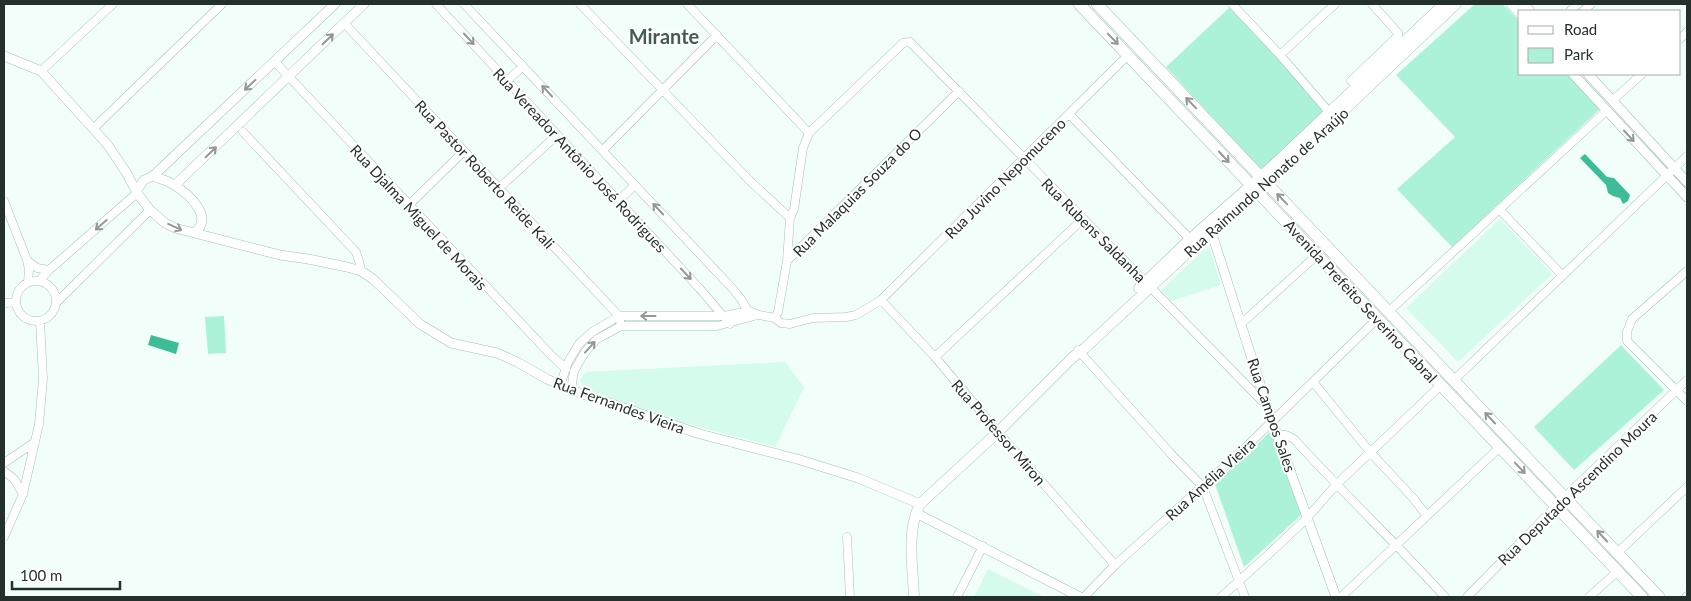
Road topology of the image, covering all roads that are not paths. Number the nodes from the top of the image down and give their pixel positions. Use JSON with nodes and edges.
{"nodes":[{"id":1,"x":113,"y":4,"type":"edge"},
{"id":2,"x":222,"y":4,"type":"edge"},
{"id":3,"x":335,"y":4,"type":"edge"},
{"id":4,"x":364,"y":4,"type":"edge"},
{"id":5,"x":436,"y":4,"type":"edge"},
{"id":6,"x":464,"y":4,"type":"edge"},
{"id":7,"x":580,"y":4,"type":"edge"},
{"id":8,"x":687,"y":4,"type":"edge"},
{"id":9,"x":1079,"y":4,"type":"edge"},
{"id":10,"x":1098,"y":4,"type":"edge"},
{"id":11,"x":1232,"y":4,"type":"edge"},
{"id":12,"x":1335,"y":4,"type":"edge"},
{"id":13,"x":1372,"y":4,"type":"edge"},
{"id":14,"x":1444,"y":4,"type":"edge"},
{"id":15,"x":1456,"y":4,"type":"edge"},
{"id":16,"x":344,"y":23,"type":"junction"},
{"id":17,"x":717,"y":35,"type":"junction"},
{"id":18,"x":1128,"y":55,"type":"junction"},
{"id":19,"x":1280,"y":55,"type":"junction"},
{"id":20,"x":4,"y":56,"type":"edge"},
{"id":21,"x":275,"y":62,"type":"junction"},
{"id":22,"x":523,"y":66,"type":"junction"},
{"id":23,"x":41,"y":71,"type":"junction"},
{"id":24,"x":1574,"y":75,"type":"edge"},
{"id":25,"x":1589,"y":75,"type":"edge"},
{"id":26,"x":1641,"y":75,"type":"edge"},
{"id":27,"x":288,"y":78,"type":"junction"},
{"id":28,"x":507,"y":81,"type":"junction"},
{"id":29,"x":1351,"y":81,"type":"dead end"},
{"id":30,"x":662,"y":90,"type":"junction"},
{"id":31,"x":959,"y":91,"type":"junction"},
{"id":32,"x":1613,"y":100,"type":"junction"},
{"id":33,"x":1606,"y":111,"type":"junction"},
{"id":34,"x":1329,"y":112,"type":"junction"},
{"id":35,"x":1069,"y":114,"type":"junction"},
{"id":36,"x":94,"y":128,"type":"junction"},
{"id":37,"x":243,"y":132,"type":"dead end"},
{"id":38,"x":809,"y":133,"type":"junction"},
{"id":39,"x":558,"y":135,"type":"junction"},
{"id":40,"x":603,"y":150,"type":"junction"},
{"id":41,"x":464,"y":151,"type":"junction"},
{"id":42,"x":1687,"y":156,"type":"edge"},
{"id":43,"x":1024,"y":158,"type":"junction"},
{"id":44,"x":1674,"y":168,"type":"junction"},
{"id":45,"x":126,"y":172,"type":"junction"},
{"id":46,"x":1666,"y":175,"type":"junction"},
{"id":47,"x":152,"y":176,"type":"junction"},
{"id":48,"x":144,"y":180,"type":"junction"},
{"id":49,"x":1264,"y":180,"type":"junction"},
{"id":50,"x":1687,"y":182,"type":"edge"},
{"id":51,"x":175,"y":185,"type":"junction"},
{"id":52,"x":635,"y":185,"type":"junction"},
{"id":53,"x":498,"y":189,"type":"junction"},
{"id":54,"x":1254,"y":189,"type":"junction"},
{"id":55,"x":137,"y":192,"type":"junction"},
{"id":56,"x":1687,"y":197,"type":"edge"},
{"id":57,"x":4,"y":201,"type":"edge"},
{"id":58,"x":618,"y":201,"type":"junction"},
{"id":59,"x":409,"y":205,"type":"junction"},
{"id":60,"x":1500,"y":209,"type":"junction"},
{"id":61,"x":150,"y":210,"type":"junction"},
{"id":62,"x":790,"y":218,"type":"junction"},
{"id":63,"x":1083,"y":219,"type":"junction"},
{"id":64,"x":1212,"y":231,"type":"junction"},
{"id":65,"x":194,"y":233,"type":"junction"},
{"id":66,"x":1190,"y":239,"type":"junction"},
{"id":67,"x":1317,"y":255,"type":"junction"},
{"id":68,"x":27,"y":260,"type":"junction"},
{"id":69,"x":787,"y":261,"type":"junction"},
{"id":70,"x":49,"y":270,"type":"junction"},
{"id":71,"x":1687,"y":271,"type":"edge"},
{"id":72,"x":360,"y":272,"type":"junction"},
{"id":73,"x":1562,"y":275,"type":"junction"},
{"id":74,"x":39,"y":281,"type":"junction"},
{"id":75,"x":28,"y":282,"type":"junction"},
{"id":76,"x":1148,"y":284,"type":"junction"},
{"id":77,"x":881,"y":300,"type":"junction"},
{"id":78,"x":16,"y":302,"type":"junction"},
{"id":79,"x":57,"y":302,"type":"junction"},
{"id":80,"x":4,"y":303,"type":"edge"},
{"id":81,"x":1389,"y":311,"type":"junction"},
{"id":82,"x":753,"y":314,"type":"junction"},
{"id":83,"x":619,"y":316,"type":"junction"},
{"id":84,"x":724,"y":316,"type":"junction"},
{"id":85,"x":775,"y":318,"type":"junction"},
{"id":86,"x":1378,"y":318,"type":"junction"},
{"id":87,"x":40,"y":321,"type":"junction"},
{"id":88,"x":730,"y":324,"type":"junction"},
{"id":89,"x":1241,"y":324,"type":"junction"},
{"id":90,"x":604,"y":325,"type":"junction"},
{"id":91,"x":621,"y":326,"type":"junction"},
{"id":92,"x":608,"y":333,"type":"junction"},
{"id":93,"x":1077,"y":353,"type":"junction"},
{"id":94,"x":935,"y":357,"type":"junction"},
{"id":95,"x":566,"y":369,"type":"junction"},
{"id":96,"x":1454,"y":380,"type":"junction"},
{"id":97,"x":1687,"y":380,"type":"edge"},
{"id":98,"x":1312,"y":382,"type":"junction"},
{"id":99,"x":560,"y":386,"type":"junction"},
{"id":100,"x":1441,"y":386,"type":"junction"},
{"id":101,"x":571,"y":390,"type":"junction"},
{"id":102,"x":1677,"y":390,"type":"junction"},
{"id":103,"x":1687,"y":401,"type":"edge"},
{"id":104,"x":1270,"y":408,"type":"junction"},
{"id":105,"x":1272,"y":421,"type":"junction"},
{"id":106,"x":998,"y":432,"type":"junction"},
{"id":107,"x":1277,"y":434,"type":"junction"},
{"id":108,"x":34,"y":442,"type":"junction"},
{"id":109,"x":1500,"y":447,"type":"junction"},
{"id":110,"x":1371,"y":453,"type":"junction"},
{"id":111,"x":4,"y":464,"type":"edge"},
{"id":112,"x":4,"y":471,"type":"edge"},
{"id":113,"x":1336,"y":486,"type":"junction"},
{"id":114,"x":1203,"y":487,"type":"junction"},
{"id":115,"x":1687,"y":487,"type":"edge"},
{"id":116,"x":23,"y":494,"type":"junction"},
{"id":117,"x":1565,"y":497,"type":"junction"},
{"id":118,"x":1556,"y":506,"type":"junction"},
{"id":119,"x":918,"y":509,"type":"junction"},
{"id":120,"x":1427,"y":516,"type":"junction"},
{"id":121,"x":1307,"y":518,"type":"junction"},
{"id":122,"x":846,"y":536,"type":"dead end"},
{"id":123,"x":4,"y":537,"type":"edge"},
{"id":124,"x":1397,"y":545,"type":"junction"},
{"id":125,"x":984,"y":546,"type":"junction"},
{"id":126,"x":1617,"y":553,"type":"junction"},
{"id":127,"x":1115,"y":565,"type":"junction"},
{"id":128,"x":1618,"y":571,"type":"junction"},
{"id":129,"x":1239,"y":581,"type":"junction"},
{"id":130,"x":850,"y":597,"type":"edge"},
{"id":131,"x":914,"y":597,"type":"edge"},
{"id":132,"x":957,"y":597,"type":"edge"},
{"id":133,"x":1082,"y":597,"type":"edge"},
{"id":134,"x":1221,"y":597,"type":"edge"},
{"id":135,"x":1244,"y":597,"type":"edge"},
{"id":136,"x":1336,"y":597,"type":"edge"},
{"id":137,"x":1341,"y":597,"type":"edge"},
{"id":138,"x":1445,"y":597,"type":"edge"},
{"id":139,"x":1467,"y":597,"type":"edge"},
{"id":140,"x":1589,"y":597,"type":"edge"},
{"id":141,"x":1642,"y":597,"type":"edge"},
{"id":142,"x":1659,"y":597,"type":"edge"}],
"edges":[{"from":1,"to":23,"type":"street"},
{"from":2,"to":36,"type":"street"},
{"from":3,"to":21,"type":"street"},
{"from":4,"to":16,"type":"street"},
{"from":5,"to":28,"type":"street","name":"Rua Vereador Antônio José Rodrigues","one_way":true},
{"from":6,"to":22,"type":"street","name":"Rua Vereador Antônio José Rodrigues"},
{"from":7,"to":30,"type":"street"},
{"from":8,"to":17,"type":"street"},
{"from":9,"to":18,"type":"main road","name":"Avenida Prefeito Severino Cabral","one_way":true},
{"from":49,"to":10,"type":"main road","name":"Avenida Prefeito Severino Cabral","one_way":true},
{"from":11,"to":19,"type":"street"},
{"from":12,"to":19,"type":"street"},
{"from":13,"to":29,"type":"street"},
{"from":14,"to":34,"type":"main road","name":"Rua Raimundo Nonato de Araújo"},
{"from":15,"to":49,"type":"main road","name":"Rua Raimundo Nonato de Araújo"},
{"from":27,"to":16,"type":"street","one_way":true},
{"from":16,"to":41,"type":"street","name":"Rua Pastor Roberto Reide Kali"},
{"from":17,"to":30,"type":"street"},
{"from":17,"to":38,"type":"street"},
{"from":18,"to":35,"type":"street","name":"Rua Juvino Nepomuceno"},
{"from":18,"to":54,"type":"main road","name":"Avenida Prefeito Severino Cabral","one_way":true},
{"from":19,"to":34,"type":"street"},
{"from":20,"to":23,"type":"street"},
{"from":21,"to":27,"type":"street","name":"Rua Djalma Miguel de Morais"},
{"from":21,"to":47,"type":"street","one_way":true},
{"from":22,"to":28,"type":"street"},
{"from":40,"to":22,"type":"street","name":"Rua Vereador Antônio José Rodrigues","one_way":true},
{"from":23,"to":36,"type":"street"},
{"from":24,"to":33,"type":"street"},
{"from":25,"to":32,"type":"street"},
{"from":26,"to":32,"type":"street"},
{"from":51,"to":27,"type":"street","one_way":true},
{"from":27,"to":59,"type":"street","name":"Rua Djalma Miguel de Morais"},
{"from":28,"to":39,"type":"street","name":"Rua Vereador Antônio José Rodrigues"},
{"from":30,"to":40,"type":"street"},
{"from":30,"to":62,"type":"street"},
{"from":31,"to":38,"type":"street","name":"Rua Rubens Saldanha"},
{"from":31,"to":43,"type":"street","name":"Rua Rubens Saldanha"},
{"from":31,"to":69,"type":"street","name":"Rua Malaquias Souza do O"},
{"from":32,"to":44,"type":"street"},
{"from":33,"to":46,"type":"street","one_way":true},
{"from":33,"to":60,"type":"street"},
{"from":34,"to":49,"type":"main road","name":"Rua Raimundo Nonato de Araújo"},
{"from":35,"to":43,"type":"street","name":"Rua Juvino Nepomuceno"},
{"from":35,"to":66,"type":"street"},
{"from":36,"to":45,"type":"street"},
{"from":37,"to":72,"type":"street"},
{"from":38,"to":62,"type":"street"},
{"from":39,"to":53,"type":"street"},
{"from":39,"to":58,"type":"street","name":"Rua Vereador Antônio José Rodrigues"},
{"from":40,"to":52,"type":"street","name":"Rua Vereador Antônio José Rodrigues"},
{"from":41,"to":53,"type":"street","name":"Rua Pastor Roberto Reide Kali"},
{"from":41,"to":59,"type":"street"},
{"from":42,"to":44,"type":"street"},
{"from":43,"to":63,"type":"street","name":"Rua Rubens Saldanha"},
{"from":43,"to":77,"type":"street","name":"Rua Juvino Nepomuceno"},
{"from":44,"to":46,"type":"street"},
{"from":44,"to":50,"type":"street"},
{"from":45,"to":48,"type":"street"},
{"from":45,"to":55,"type":"street"},
{"from":46,"to":56,"type":"street"},
{"from":46,"to":73,"type":"street"},
{"from":47,"to":48,"type":"street"},
{"from":47,"to":51,"type":"street"},
{"from":48,"to":55,"type":"street"},
{"from":49,"to":54,"type":"main road","name":"Rua Raimundo Nonato de Araújo"},
{"from":81,"to":49,"type":"main road","name":"Avenida Prefeito Severino Cabral","one_way":true},
{"from":51,"to":65,"type":"street"},
{"from":52,"to":58,"type":"street"},
{"from":82,"to":52,"type":"street","name":"Rua Vereador Antônio José Rodrigues","one_way":true},
{"from":53,"to":83,"type":"street","name":"Rua Pastor Roberto Reide Kali"},
{"from":54,"to":64,"type":"main road","name":"Rua Raimundo Nonato de Araújo"},
{"from":54,"to":66,"type":"main road","name":"Rua Raimundo Nonato de Araújo"},
{"from":54,"to":67,"type":"main road","name":"Avenida Prefeito Severino Cabral"},
{"from":55,"to":61,"type":"street","name":"Rua Fernandes Vieira"},
{"from":55,"to":70,"type":"street","one_way":true},
{"from":57,"to":68,"type":"street"},
{"from":58,"to":84,"type":"street","name":"Rua Vereador Antônio José Rodrigues","one_way":true},
{"from":59,"to":95,"type":"street","name":"Rua Djalma Miguel de Morais"},
{"from":60,"to":73,"type":"street"},
{"from":60,"to":81,"type":"street"},
{"from":61,"to":65,"type":"street","name":"Rua Fernandes Vieira","one_way":true},
{"from":61,"to":79,"type":"street"},
{"from":62,"to":69,"type":"street"},
{"from":63,"to":76,"type":"street","name":"Rua Rubens Saldanha"},
{"from":63,"to":94,"type":"street"},
{"from":64,"to":76,"type":"main road","name":"Rua Raimundo Nonato de Araújo"},
{"from":64,"to":89,"type":"street","name":"Rua Campos Sales"},
{"from":65,"to":72,"type":"street","name":"Rua Fernandes Vieira"},
{"from":66,"to":76,"type":"main road","name":"Rua Raimundo Nonato de Araújo"},
{"from":67,"to":86,"type":"main road","name":"Avenida Prefeito Severino Cabral"},
{"from":67,"to":89,"type":"street"},
{"from":68,"to":70,"type":"street"},
{"from":68,"to":75,"type":"street"},
{"from":69,"to":85,"type":"street","name":"Rua Malaquias Souza do O"},
{"from":70,"to":74,"type":"street"},
{"from":71,"to":102,"type":"street"},
{"from":72,"to":99,"type":"street","name":"Rua Fernandes Vieira"},
{"from":73,"to":96,"type":"street"},
{"from":74,"to":75,"type":"street"},
{"from":74,"to":79,"type":"street"},
{"from":75,"to":78,"type":"street"},
{"from":76,"to":93,"type":"main road","name":"Rua Raimundo Nonato de Araújo"},
{"from":76,"to":104,"type":"street","name":"Rua Rubens Saldanha"},
{"from":77,"to":85,"type":"street","name":"Rua Juvino Nepomuceno"},
{"from":77,"to":94,"type":"street","name":"Rua Professor Miron"},
{"from":78,"to":80,"type":"street"},
{"from":78,"to":87,"type":"street"},
{"from":79,"to":87,"type":"street"},
{"from":81,"to":96,"type":"main road","name":"Avenida Prefeito Severino Cabral"},
{"from":82,"to":84,"type":"street"},
{"from":82,"to":85,"type":"street"},
{"from":82,"to":88,"type":"street"},
{"from":84,"to":83,"type":"street","one_way":true},
{"from":83,"to":90,"type":"street"},
{"from":83,"to":91,"type":"street"},
{"from":84,"to":88,"type":"street","name":"Rua Vereador Antônio José Rodrigues"},
{"from":86,"to":98,"type":"street","name":"Rua Amélia Vieira"},
{"from":86,"to":100,"type":"main road","name":"Avenida Prefeito Severino Cabral"},
{"from":87,"to":108,"type":"street"},
{"from":88,"to":91,"type":"street"},
{"from":89,"to":104,"type":"street","name":"Rua Campos Sales"},
{"from":90,"to":92,"type":"street"},
{"from":90,"to":95,"type":"street"},
{"from":91,"to":92,"type":"street"},
{"from":101,"to":92,"type":"street","one_way":true},
{"from":93,"to":106,"type":"main road","name":"Rua Raimundo Nonato de Araújo"},
{"from":93,"to":114,"type":"street"},
{"from":94,"to":106,"type":"street","name":"Rua Professor Miron"},
{"from":95,"to":99,"type":"street"},
{"from":117,"to":96,"type":"main road","name":"Avenida Prefeito Severino Cabral","one_way":true},
{"from":97,"to":102,"type":"street","name":"Rua Deputado Ascendino Moura"},
{"from":98,"to":105,"type":"street","name":"Rua Amélia Vieira"},
{"from":98,"to":110,"type":"street"},
{"from":99,"to":101,"type":"street","name":"Rua Fernandes Vieira"},
{"from":100,"to":109,"type":"main road","name":"Avenida Prefeito Severino Cabral"},
{"from":100,"to":110,"type":"street"},
{"from":101,"to":119,"type":"street","name":"Rua Fernandes Vieira"},
{"from":102,"to":103,"type":"street"},
{"from":102,"to":117,"type":"street","name":"Rua Deputado Ascendino Moura"},
{"from":104,"to":105,"type":"street","name":"Rua Campos Sales"},
{"from":105,"to":107,"type":"street","name":"Rua Campos Sales"},
{"from":105,"to":114,"type":"street","name":"Rua Amélia Vieira"},
{"from":106,"to":119,"type":"main road","name":"Rua Raimundo Nonato de Araújo"},
{"from":106,"to":127,"type":"street","name":"Rua Professor Miron"},
{"from":107,"to":113,"type":"street"},
{"from":107,"to":121,"type":"street","name":"Rua Campos Sales"},
{"from":108,"to":111,"type":"street"},
{"from":108,"to":116,"type":"street"},
{"from":109,"to":118,"type":"main road","name":"Avenida Prefeito Severino Cabral","one_way":true},
{"from":109,"to":120,"type":"street"},
{"from":110,"to":113,"type":"street"},
{"from":110,"to":120,"type":"street"},
{"from":112,"to":116,"type":"street"},
{"from":113,"to":121,"type":"street"},
{"from":113,"to":124,"type":"street"},
{"from":114,"to":127,"type":"street","name":"Rua Amélia Vieira"},
{"from":114,"to":129,"type":"street"},
{"from":115,"to":126,"type":"street"},
{"from":116,"to":123,"type":"street"},
{"from":117,"to":118,"type":"street","name":"Rua Deputado Ascendino Moura"},
{"from":126,"to":117,"type":"main road","name":"Avenida Prefeito Severino Cabral","one_way":true},
{"from":118,"to":128,"type":"main road","name":"Avenida Prefeito Severino Cabral"},
{"from":118,"to":139,"type":"street","name":"Rua Deputado Ascendino Moura"},
{"from":119,"to":125,"type":"street","name":"Rua Fernandes Vieira"},
{"from":119,"to":131,"type":"main road"},
{"from":120,"to":124,"type":"street"},
{"from":121,"to":129,"type":"street"},
{"from":121,"to":136,"type":"street","name":"Rua Campos Sales"},
{"from":122,"to":130,"type":"street"},
{"from":124,"to":137,"type":"street"},
{"from":124,"to":138,"type":"street"},
{"from":125,"to":132,"type":"street"},
{"from":125,"to":133,"type":"street","name":"Rua Fernandes Vieira"},
{"from":126,"to":142,"type":"main road","name":"Avenida Prefeito Severino Cabral"},
{"from":127,"to":133,"type":"street","name":"Rua Amélia Vieira"},
{"from":128,"to":140,"type":"street"},
{"from":128,"to":141,"type":"main road","name":"Avenida Prefeito Severino Cabral"},
{"from":129,"to":134,"type":"street"},
{"from":129,"to":135,"type":"street"}]}
